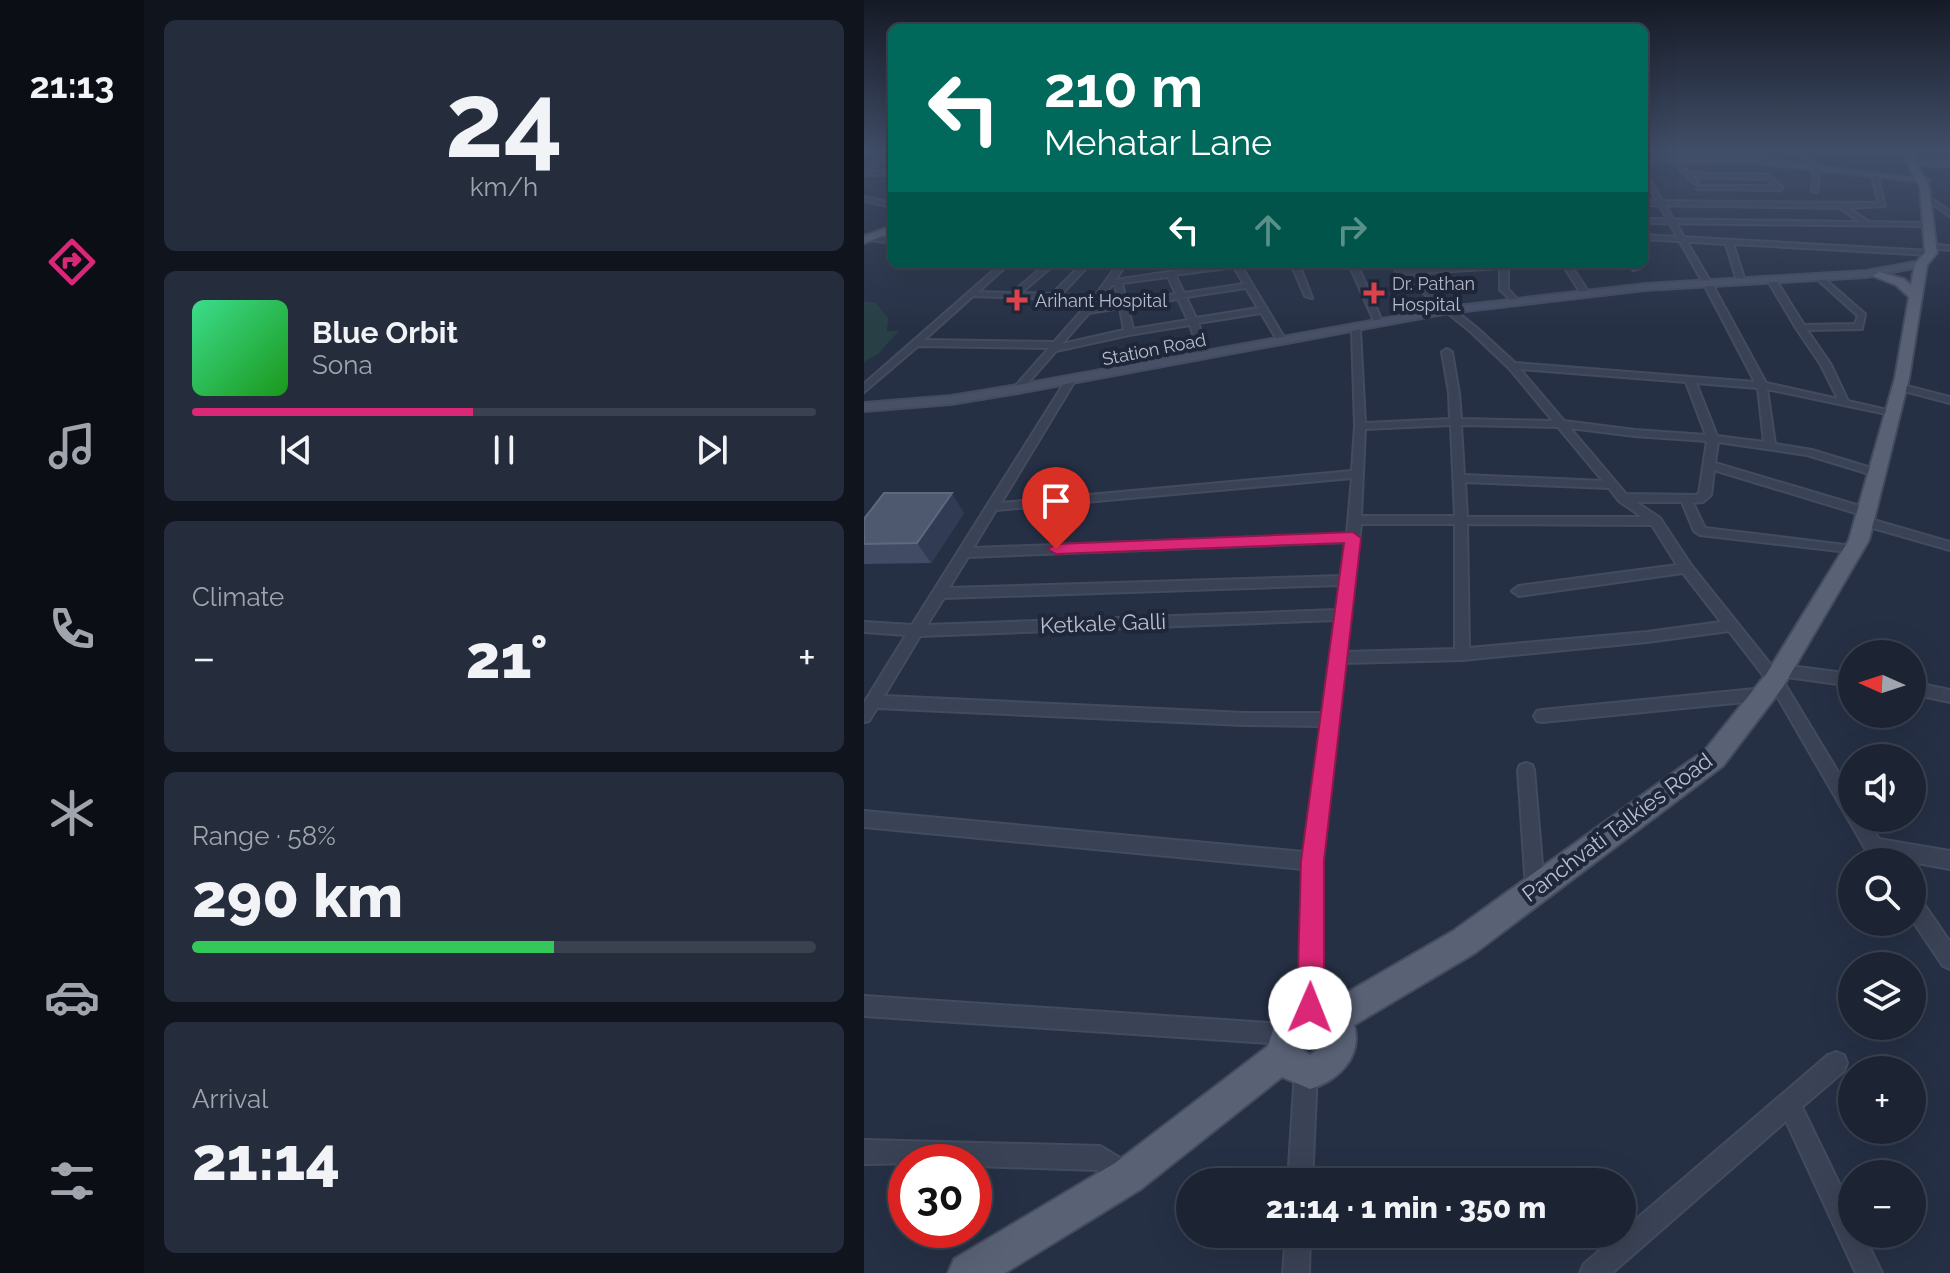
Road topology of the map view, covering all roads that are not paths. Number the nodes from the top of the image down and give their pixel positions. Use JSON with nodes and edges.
{"nodes":[{"id":1,"x":1666,"y":209,"type":"edge"},
{"id":2,"x":1846,"y":209,"type":"edge"},
{"id":3,"x":1924,"y":209,"type":"edge"},
{"id":4,"x":1648,"y":221,"type":"edge"},
{"id":5,"x":1672,"y":221,"type":"junction"},
{"id":6,"x":1866,"y":223,"type":"junction"},
{"id":7,"x":888,"y":230,"type":"edge"},
{"id":8,"x":1648,"y":237,"type":"edge"},
{"id":9,"x":866,"y":238,"type":"edge"},
{"id":10,"x":888,"y":241,"type":"edge"},
{"id":11,"x":1683,"y":241,"type":"junction"},
{"id":12,"x":1729,"y":242,"type":"junction"},
{"id":13,"x":1931,"y":252,"type":"edge"},
{"id":14,"x":1000,"y":268,"type":"edge"},
{"id":15,"x":1046,"y":268,"type":"edge"},
{"id":16,"x":1082,"y":268,"type":"edge"},
{"id":17,"x":1120,"y":268,"type":"edge"},
{"id":18,"x":1212,"y":268,"type":"edge"},
{"id":19,"x":1239,"y":268,"type":"edge"},
{"id":20,"x":1297,"y":268,"type":"edge"},
{"id":21,"x":1355,"y":268,"type":"edge"},
{"id":22,"x":1397,"y":268,"type":"edge"},
{"id":23,"x":1433,"y":268,"type":"edge"},
{"id":24,"x":1504,"y":268,"type":"edge"},
{"id":25,"x":1569,"y":268,"type":"edge"},
{"id":26,"x":1402,"y":272,"type":"junction"},
{"id":27,"x":1171,"y":275,"type":"junction"},
{"id":28,"x":1879,"y":276,"type":"junction"},
{"id":29,"x":1821,"y":278,"type":"junction"},
{"id":30,"x":1741,"y":281,"type":"junction"},
{"id":31,"x":1771,"y":281,"type":"junction"},
{"id":32,"x":1114,"y":282,"type":"junction"},
{"id":33,"x":1707,"y":284,"type":"junction"},
{"id":34,"x":1250,"y":285,"type":"junction"},
{"id":35,"x":1585,"y":293,"type":"junction"},
{"id":36,"x":971,"y":294,"type":"junction"},
{"id":37,"x":1014,"y":295,"type":"junction"},
{"id":38,"x":1309,"y":296,"type":"dead end"},
{"id":39,"x":1054,"y":297,"type":"junction"},
{"id":40,"x":1094,"y":298,"type":"junction"},
{"id":41,"x":1180,"y":298,"type":"junction"},
{"id":42,"x":1515,"y":301,"type":"junction"},
{"id":43,"x":1121,"y":305,"type":"junction"},
{"id":44,"x":1263,"y":310,"type":"junction"},
{"id":45,"x":1084,"y":311,"type":"junction"},
{"id":46,"x":1450,"y":311,"type":"junction"},
{"id":47,"x":1193,"y":321,"type":"junction"},
{"id":48,"x":1378,"y":321,"type":"junction"},
{"id":49,"x":1355,"y":328,"type":"junction"},
{"id":50,"x":1800,"y":328,"type":"junction"},
{"id":51,"x":1129,"y":332,"type":"junction"},
{"id":52,"x":1281,"y":339,"type":"junction"},
{"id":53,"x":917,"y":343,"type":"junction"},
{"id":54,"x":1053,"y":347,"type":"junction"},
{"id":55,"x":1447,"y":352,"type":"dead end"},
{"id":56,"x":1204,"y":354,"type":"junction"},
{"id":57,"x":1512,"y":366,"type":"junction"},
{"id":58,"x":1689,"y":378,"type":"junction"},
{"id":59,"x":1070,"y":382,"type":"junction"},
{"id":60,"x":1762,"y":385,"type":"junction"},
{"id":61,"x":1899,"y":387,"type":"junction"},
{"id":62,"x":864,"y":389,"type":"edge"},
{"id":63,"x":1018,"y":389,"type":"junction"},
{"id":64,"x":1950,"y":400,"type":"edge"},
{"id":65,"x":1844,"y":403,"type":"junction"},
{"id":66,"x":864,"y":407,"type":"edge"},
{"id":67,"x":864,"y":413,"type":"edge"},
{"id":68,"x":1892,"y":414,"type":"junction"},
{"id":69,"x":1454,"y":422,"type":"junction"},
{"id":70,"x":1564,"y":424,"type":"junction"},
{"id":71,"x":1360,"y":426,"type":"junction"},
{"id":72,"x":1713,"y":439,"type":"junction"},
{"id":73,"x":1770,"y":446,"type":"junction"},
{"id":74,"x":1709,"y":465,"type":"junction"},
{"id":75,"x":1877,"y":473,"type":"junction"},
{"id":76,"x":1357,"y":474,"type":"junction"},
{"id":77,"x":1457,"y":478,"type":"junction"},
{"id":78,"x":1612,"y":485,"type":"junction"},
{"id":79,"x":1623,"y":498,"type":"junction"},
{"id":80,"x":1686,"y":499,"type":"junction"},
{"id":81,"x":994,"y":507,"type":"junction"},
{"id":82,"x":1865,"y":517,"type":"junction"},
{"id":83,"x":1355,"y":520,"type":"junction"},
{"id":84,"x":1461,"y":520,"type":"junction"},
{"id":85,"x":1656,"y":521,"type":"junction"},
{"id":86,"x":1353,"y":538,"type":"junction"},
{"id":87,"x":1950,"y":546,"type":"edge"},
{"id":88,"x":1853,"y":550,"type":"junction"},
{"id":89,"x":966,"y":553,"type":"junction"},
{"id":90,"x":1686,"y":568,"type":"junction"},
{"id":91,"x":1347,"y":580,"type":"junction"},
{"id":92,"x":1519,"y":591,"type":"dead end"},
{"id":93,"x":941,"y":593,"type":"junction"},
{"id":94,"x":1341,"y":615,"type":"junction"},
{"id":95,"x":1731,"y":626,"type":"junction"},
{"id":96,"x":864,"y":627,"type":"edge"},
{"id":97,"x":917,"y":631,"type":"junction"},
{"id":98,"x":1462,"y":654,"type":"junction"},
{"id":99,"x":1337,"y":658,"type":"junction"},
{"id":100,"x":1838,"y":680,"type":"edge"},
{"id":101,"x":1774,"y":682,"type":"junction"},
{"id":102,"x":1926,"y":691,"type":"edge"},
{"id":103,"x":1950,"y":696,"type":"edge"},
{"id":104,"x":873,"y":702,"type":"junction"},
{"id":105,"x":864,"y":716,"type":"edge"},
{"id":106,"x":1542,"y":716,"type":"dead end"},
{"id":107,"x":1329,"y":720,"type":"junction"},
{"id":108,"x":1526,"y":770,"type":"dead end"},
{"id":109,"x":1838,"y":788,"type":"edge"},
{"id":110,"x":864,"y":819,"type":"edge"},
{"id":111,"x":1864,"y":832,"type":"edge"},
{"id":112,"x":1872,"y":846,"type":"joint"},
{"id":113,"x":1950,"y":860,"type":"edge"},
{"id":114,"x":1312,"y":861,"type":"junction"},
{"id":115,"x":1535,"y":887,"type":"junction"},
{"id":116,"x":1926,"y":924,"type":"edge"},
{"id":117,"x":1950,"y":959,"type":"edge"},
{"id":118,"x":864,"y":1006,"type":"edge"},
{"id":119,"x":1323,"y":1013,"type":"junction"},
{"id":120,"x":1292,"y":1053,"type":"junction"},
{"id":121,"x":1836,"y":1063,"type":"dead end"},
{"id":122,"x":1789,"y":1103,"type":"junction"},
{"id":123,"x":864,"y":1152,"type":"edge"},
{"id":124,"x":1299,"y":1168,"type":"edge"},
{"id":125,"x":1128,"y":1176,"type":"junction"},
{"id":126,"x":1297,"y":1248,"type":"edge"},
{"id":127,"x":968,"y":1273,"type":"edge"},
{"id":128,"x":1296,"y":1273,"type":"edge"},
{"id":129,"x":1593,"y":1273,"type":"edge"},
{"id":130,"x":1869,"y":1273,"type":"edge"}],
"edges":[{"from":1,"to":5,"type":"street"},
{"from":2,"to":6,"type":"street"},
{"from":3,"to":13,"type":"main road","name":"Panchvati Talkies Road"},
{"from":4,"to":5,"type":"street"},
{"from":5,"to":6,"type":"street"},
{"from":5,"to":11,"type":"street"},
{"from":6,"to":13,"type":"street"},
{"from":7,"to":9,"type":"main road"},
{"from":8,"to":11,"type":"street"},
{"from":9,"to":10,"type":"street"},
{"from":11,"to":12,"type":"street"},
{"from":11,"to":33,"type":"street"},
{"from":12,"to":13,"type":"street"},
{"from":12,"to":30,"type":"street"},
{"from":13,"to":28,"type":"main road"},
{"from":13,"to":28,"type":"main road"},
{"from":13,"to":29,"type":"main road"},
{"from":13,"to":61,"type":"main road","name":"Panchvati Talkies Road"},
{"from":14,"to":36,"type":"street"},
{"from":15,"to":37,"type":"street"},
{"from":16,"to":39,"type":"street"},
{"from":17,"to":32,"type":"street"},
{"from":18,"to":27,"type":"street"},
{"from":19,"to":34,"type":"street"},
{"from":20,"to":38,"type":"street"},
{"from":21,"to":48,"type":"street"},
{"from":22,"to":26,"type":"street"},
{"from":23,"to":26,"type":"street"},
{"from":24,"to":42,"type":"street"},
{"from":25,"to":35,"type":"street"},
{"from":26,"to":46,"type":"street"},
{"from":27,"to":32,"type":"street"},
{"from":27,"to":41,"type":"street"},
{"from":28,"to":29,"type":"main road"},
{"from":29,"to":31,"type":"main road"},
{"from":29,"to":50,"type":"street"},
{"from":30,"to":31,"type":"main road"},
{"from":30,"to":33,"type":"main road"},
{"from":31,"to":33,"type":"main road"},
{"from":31,"to":50,"type":"street"},
{"from":32,"to":40,"type":"street"},
{"from":32,"to":43,"type":"street"},
{"from":33,"to":35,"type":"main road"},
{"from":33,"to":46,"type":"main road"},
{"from":33,"to":60,"type":"street"},
{"from":34,"to":41,"type":"street"},
{"from":34,"to":44,"type":"street"},
{"from":35,"to":42,"type":"main road"},
{"from":36,"to":37,"type":"street"},
{"from":36,"to":53,"type":"street"},
{"from":37,"to":39,"type":"street"},
{"from":39,"to":40,"type":"street"},
{"from":40,"to":45,"type":"street"},
{"from":41,"to":43,"type":"street"},
{"from":41,"to":47,"type":"street"},
{"from":42,"to":46,"type":"main road"},
{"from":43,"to":45,"type":"street"},
{"from":43,"to":51,"type":"street"},
{"from":44,"to":47,"type":"street"},
{"from":44,"to":52,"type":"street"},
{"from":45,"to":54,"type":"street"},
{"from":46,"to":48,"type":"main road","name":"Station Road"},
{"from":46,"to":49,"type":"main road","name":"Station Road"},
{"from":46,"to":57,"type":"street"},
{"from":47,"to":51,"type":"street"},
{"from":47,"to":56,"type":"street"},
{"from":48,"to":49,"type":"main road","name":"Station Road"},
{"from":49,"to":52,"type":"main road","name":"Station Road"},
{"from":49,"to":59,"type":"main road","name":"Station Road"},
{"from":49,"to":71,"type":"street"},
{"from":50,"to":65,"type":"street"},
{"from":51,"to":54,"type":"street"},
{"from":52,"to":56,"type":"main road","name":"Station Road"},
{"from":53,"to":54,"type":"street"},
{"from":53,"to":62,"type":"street"},
{"from":54,"to":63,"type":"street"},
{"from":55,"to":69,"type":"street"},
{"from":56,"to":59,"type":"main road","name":"Station Road"},
{"from":57,"to":58,"type":"street"},
{"from":57,"to":70,"type":"street"},
{"from":58,"to":60,"type":"street"},
{"from":58,"to":72,"type":"street"},
{"from":59,"to":63,"type":"main road","name":"Station Road"},
{"from":59,"to":67,"type":"main road","name":"Station Road"},
{"from":59,"to":81,"type":"street"},
{"from":60,"to":65,"type":"street"},
{"from":60,"to":73,"type":"street"},
{"from":61,"to":64,"type":"street"},
{"from":61,"to":68,"type":"main road","name":"Panchvati Talkies Road"},
{"from":63,"to":66,"type":"main road","name":"Station Road"},
{"from":65,"to":68,"type":"street"},
{"from":68,"to":75,"type":"main road","name":"Panchvati Talkies Road"},
{"from":69,"to":70,"type":"street"},
{"from":69,"to":71,"type":"street"},
{"from":69,"to":77,"type":"street"},
{"from":70,"to":72,"type":"street"},
{"from":70,"to":78,"type":"street"},
{"from":71,"to":76,"type":"street"},
{"from":72,"to":73,"type":"street"},
{"from":72,"to":74,"type":"street"},
{"from":73,"to":75,"type":"street"},
{"from":74,"to":80,"type":"street"},
{"from":74,"to":82,"type":"street"},
{"from":75,"to":82,"type":"main road","name":"Panchvati Talkies Road"},
{"from":76,"to":81,"type":"street"},
{"from":76,"to":83,"type":"street"},
{"from":77,"to":78,"type":"street"},
{"from":77,"to":84,"type":"street"},
{"from":78,"to":79,"type":"street"},
{"from":79,"to":80,"type":"street"},
{"from":79,"to":85,"type":"street"},
{"from":80,"to":88,"type":"street"},
{"from":81,"to":89,"type":"street"},
{"from":82,"to":87,"type":"street"},
{"from":82,"to":88,"type":"main road","name":"Panchvati Talkies Road"},
{"from":83,"to":84,"type":"street"},
{"from":83,"to":86,"type":"street"},
{"from":84,"to":85,"type":"street"},
{"from":84,"to":98,"type":"street"},
{"from":85,"to":90,"type":"street"},
{"from":86,"to":89,"type":"street"},
{"from":86,"to":91,"type":"street"},
{"from":88,"to":101,"type":"main road","name":"Panchvati Talkies Road"},
{"from":89,"to":93,"type":"street"},
{"from":90,"to":92,"type":"street"},
{"from":90,"to":95,"type":"street"},
{"from":91,"to":93,"type":"street"},
{"from":91,"to":94,"type":"street"},
{"from":93,"to":97,"type":"street"},
{"from":94,"to":97,"type":"street","name":"Ketkale Galli"},
{"from":94,"to":99,"type":"street"},
{"from":95,"to":98,"type":"street"},
{"from":95,"to":101,"type":"street"},
{"from":96,"to":97,"type":"street","name":"Ketkale Galli"},
{"from":97,"to":104,"type":"street"},
{"from":98,"to":99,"type":"street"},
{"from":99,"to":107,"type":"street"},
{"from":100,"to":101,"type":"street"},
{"from":101,"to":106,"type":"street"},
{"from":101,"to":109,"type":"street"},
{"from":101,"to":115,"type":"main road","name":"Panchvati Talkies Road"},
{"from":102,"to":103,"type":"street"},
{"from":104,"to":105,"type":"street"},
{"from":104,"to":107,"type":"street"},
{"from":107,"to":114,"type":"street"},
{"from":108,"to":115,"type":"street"},
{"from":110,"to":114,"type":"street"},
{"from":111,"to":112,"type":"street"},
{"from":112,"to":113,"type":"street"},
{"from":114,"to":119,"type":"street"},
{"from":115,"to":119,"type":"main road","name":"Panchvati Talkies Road"},
{"from":116,"to":117,"type":"street"},
{"from":118,"to":120,"type":"street"},
{"from":119,"to":120,"type":"main road"},
{"from":119,"to":120,"type":"main road"},
{"from":120,"to":124,"type":"street"},
{"from":120,"to":125,"type":"main road"},
{"from":121,"to":122,"type":"street"},
{"from":122,"to":129,"type":"street"},
{"from":122,"to":130,"type":"street"},
{"from":123,"to":125,"type":"street"},
{"from":125,"to":127,"type":"main road"},
{"from":126,"to":128,"type":"street"}]}
